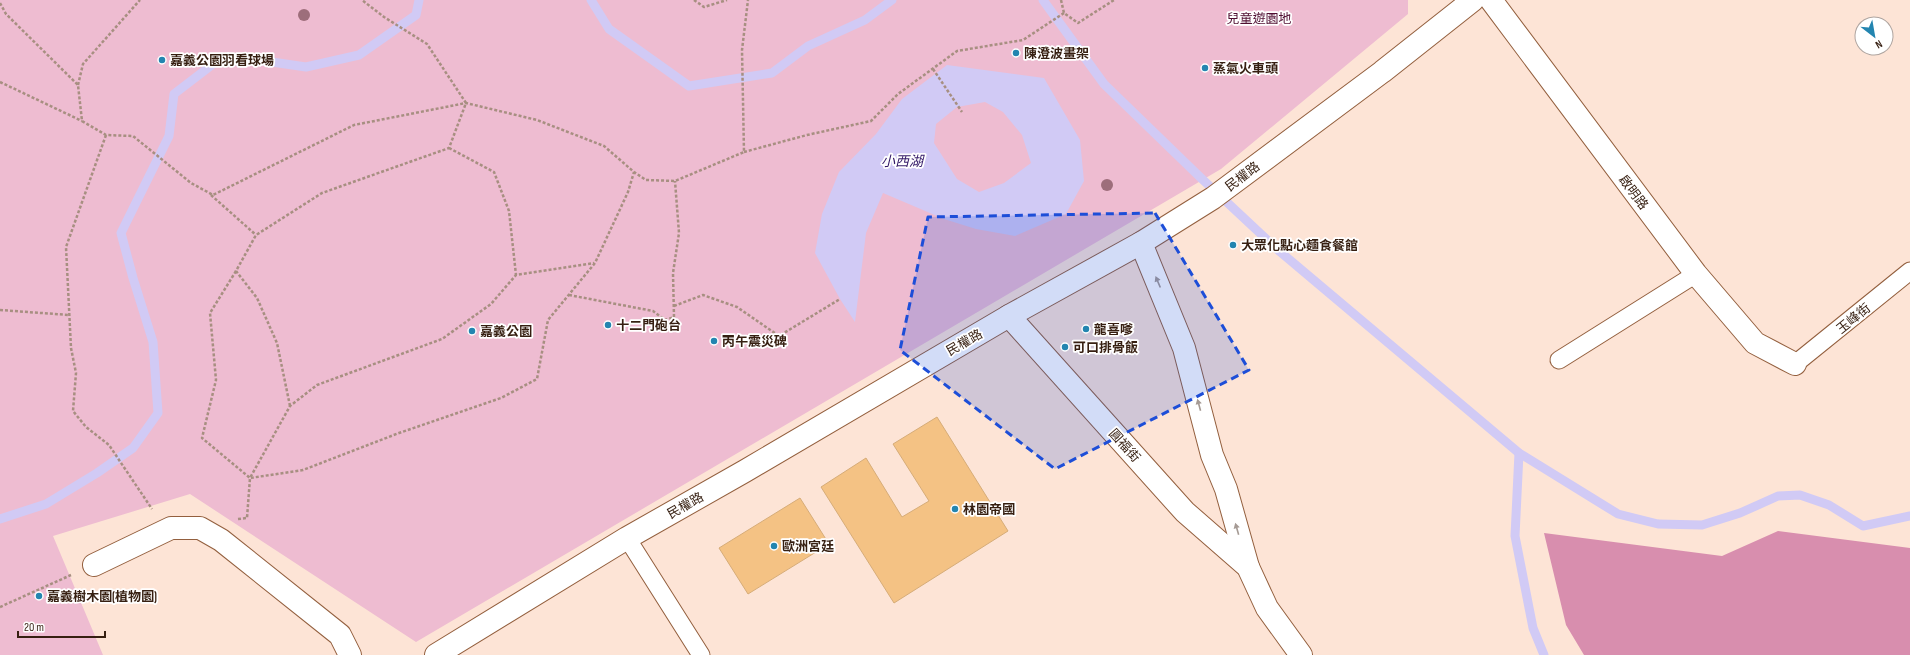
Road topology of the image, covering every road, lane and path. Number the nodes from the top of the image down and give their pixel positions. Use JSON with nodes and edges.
{"nodes":[{"id":1,"x":140,"y":0,"type":"edge"},
{"id":2,"x":362,"y":0,"type":"edge"},
{"id":3,"x":694,"y":0,"type":"edge"},
{"id":4,"x":727,"y":0,"type":"edge"},
{"id":5,"x":748,"y":0,"type":"edge"},
{"id":6,"x":1061,"y":0,"type":"edge"},
{"id":7,"x":1114,"y":0,"type":"edge"},
{"id":8,"x":1473,"y":0,"type":"edge"},
{"id":9,"x":1491,"y":0,"type":"edge"},
{"id":10,"x":0,"y":3,"type":"edge"},
{"id":11,"x":1064,"y":13,"type":"junction"},
{"id":12,"x":933,"y":69,"type":"junction"},
{"id":13,"x":0,"y":82,"type":"edge"},
{"id":14,"x":78,"y":85,"type":"junction"},
{"id":15,"x":466,"y":103,"type":"junction"},
{"id":16,"x":962,"y":112,"type":"dead end"},
{"id":17,"x":82,"y":121,"type":"junction"},
{"id":18,"x":106,"y":135,"type":"junction"},
{"id":19,"x":449,"y":148,"type":"junction"},
{"id":20,"x":744,"y":152,"type":"junction"},
{"id":21,"x":634,"y":172,"type":"junction"},
{"id":22,"x":675,"y":181,"type":"junction"},
{"id":23,"x":206,"y":191,"type":"junction"},
{"id":24,"x":256,"y":235,"type":"junction"},
{"id":25,"x":1141,"y":243,"type":"junction"},
{"id":26,"x":595,"y":263,"type":"junction"},
{"id":27,"x":236,"y":271,"type":"junction"},
{"id":28,"x":1910,"y":271,"type":"edge"},
{"id":29,"x":1696,"y":274,"type":"junction"},
{"id":30,"x":516,"y":276,"type":"junction"},
{"id":31,"x":569,"y":295,"type":"junction"},
{"id":32,"x":840,"y":299,"type":"dead end"},
{"id":33,"x":674,"y":306,"type":"junction"},
{"id":34,"x":0,"y":310,"type":"edge"},
{"id":35,"x":69,"y":315,"type":"junction"},
{"id":36,"x":1009,"y":316,"type":"junction"},
{"id":37,"x":1559,"y":360,"type":"dead end"},
{"id":38,"x":1795,"y":364,"type":"joint"},
{"id":39,"x":290,"y":406,"type":"junction"},
{"id":40,"x":250,"y":478,"type":"junction"},
{"id":41,"x":232,"y":520,"type":"dead end"},
{"id":42,"x":172,"y":528,"type":"junction"},
{"id":43,"x":627,"y":538,"type":"junction"},
{"id":44,"x":94,"y":565,"type":"joint"},
{"id":45,"x":1248,"y":567,"type":"junction"},
{"id":46,"x":0,"y":607,"type":"edge"},
{"id":47,"x":350,"y":655,"type":"edge"},
{"id":48,"x":436,"y":655,"type":"edge"},
{"id":49,"x":701,"y":655,"type":"edge"},
{"id":50,"x":1301,"y":655,"type":"edge"}],
"edges":[{"from":1,"to":14,"type":"path"},
{"from":2,"to":15,"type":"path"},
{"from":3,"to":4,"type":"path"},
{"from":5,"to":20,"type":"path"},
{"from":6,"to":11,"type":"path"},
{"from":7,"to":11,"type":"path"},
{"from":8,"to":25,"type":"street","name":"民權路"},
{"from":9,"to":29,"type":"street","name":"啟明路"},
{"from":10,"to":14,"type":"path"},
{"from":11,"to":12,"type":"path"},
{"from":12,"to":16,"type":"path"},
{"from":12,"to":20,"type":"path"},
{"from":13,"to":17,"type":"path"},
{"from":14,"to":17,"type":"path"},
{"from":15,"to":19,"type":"path"},
{"from":15,"to":21,"type":"path"},
{"from":15,"to":23,"type":"path"},
{"from":17,"to":18,"type":"path"},
{"from":18,"to":23,"type":"path"},
{"from":18,"to":35,"type":"path"},
{"from":19,"to":24,"type":"path"},
{"from":19,"to":30,"type":"path"},
{"from":20,"to":22,"type":"path"},
{"from":21,"to":22,"type":"path"},
{"from":21,"to":26,"type":"path"},
{"from":22,"to":33,"type":"path"},
{"from":23,"to":24,"type":"path"},
{"from":24,"to":27,"type":"path"},
{"from":25,"to":36,"type":"street","name":"民權路"},
{"from":45,"to":25,"type":"street","name":"圓福街","one_way":true},
{"from":26,"to":30,"type":"path"},
{"from":26,"to":31,"type":"path"},
{"from":27,"to":39,"type":"path"},
{"from":27,"to":40,"type":"path"},
{"from":28,"to":38,"type":"lane","name":"玉峰街"},
{"from":29,"to":37,"type":"lane"},
{"from":29,"to":38,"type":"street","name":"啟明路"},
{"from":30,"to":39,"type":"path"},
{"from":31,"to":33,"type":"path"},
{"from":31,"to":40,"type":"path"},
{"from":32,"to":33,"type":"path"},
{"from":34,"to":35,"type":"path"},
{"from":35,"to":42,"type":"path"},
{"from":36,"to":43,"type":"street","name":"民權路"},
{"from":36,"to":45,"type":"street","name":"圓福街"},
{"from":39,"to":40,"type":"path"},
{"from":40,"to":41,"type":"path"},
{"from":42,"to":44,"type":"street"},
{"from":42,"to":47,"type":"street"},
{"from":43,"to":48,"type":"street","name":"民權路"},
{"from":43,"to":49,"type":"lane"},
{"from":44,"to":46,"type":"path"},
{"from":45,"to":50,"type":"street","name":"圓福街"}]}
